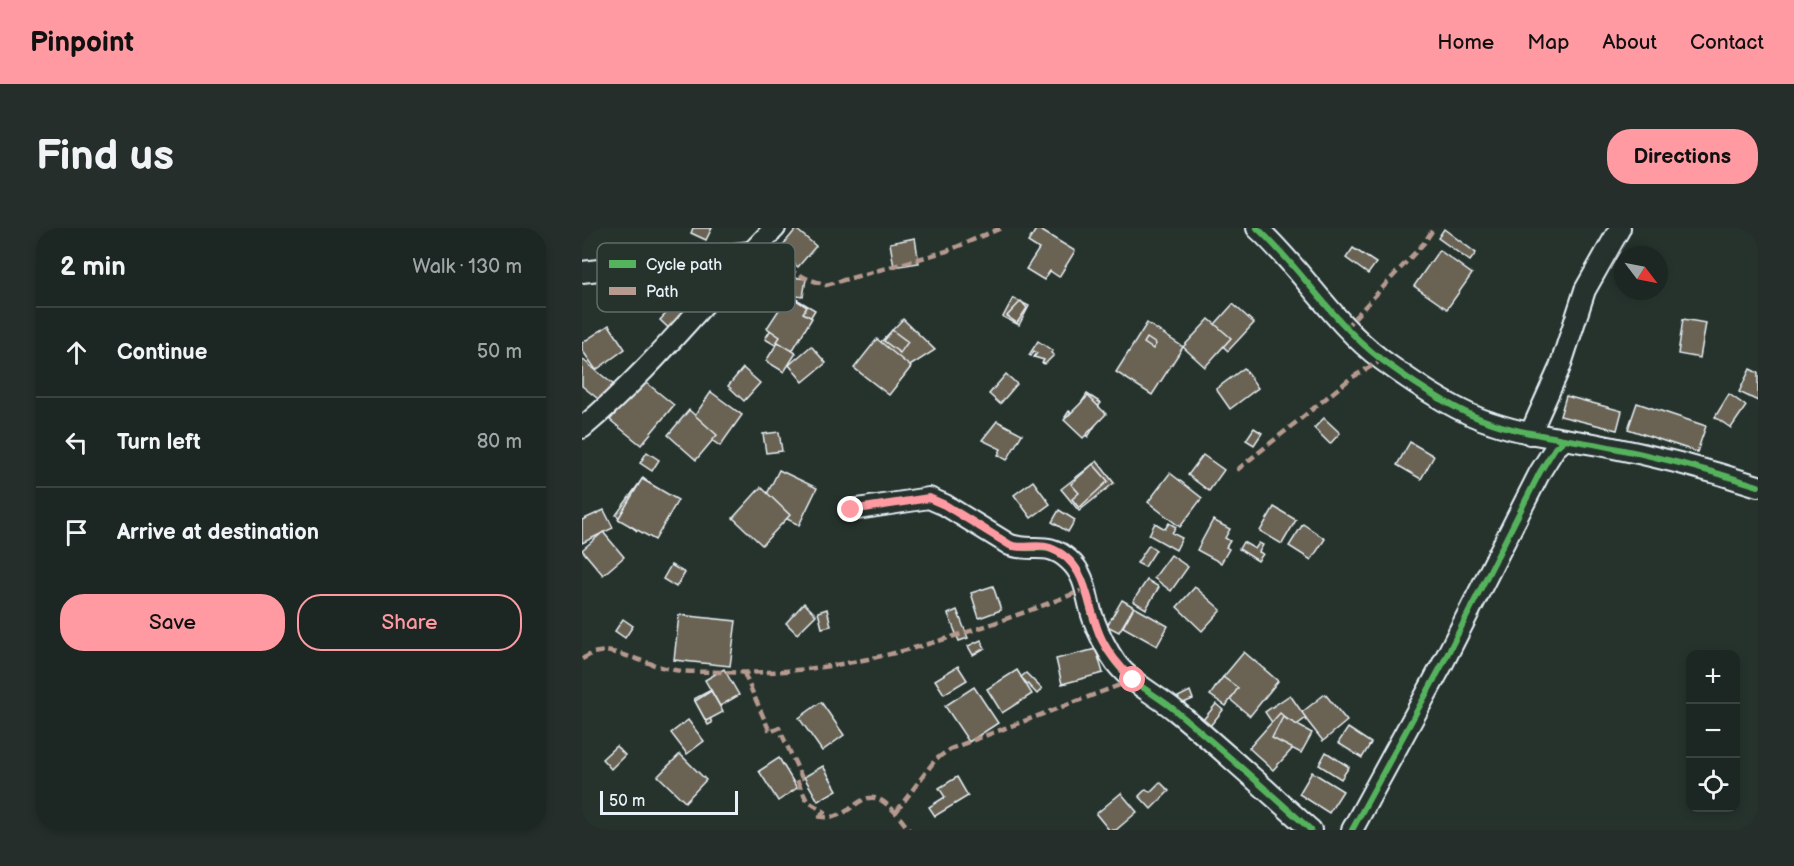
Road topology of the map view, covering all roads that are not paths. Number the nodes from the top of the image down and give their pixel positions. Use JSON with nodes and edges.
{"nodes":[{"id":1,"x":775,"y":228,"type":"edge"},
{"id":2,"x":1257,"y":228,"type":"edge"},
{"id":3,"x":1620,"y":228,"type":"edge"},
{"id":4,"x":760,"y":243,"type":"edge"},
{"id":5,"x":597,"y":270,"type":"edge"},
{"id":6,"x":582,"y":272,"type":"edge"},
{"id":7,"x":698,"y":312,"type":"edge"},
{"id":8,"x":582,"y":428,"type":"edge"},
{"id":9,"x":1530,"y":434,"type":"junction"},
{"id":10,"x":1564,"y":440,"type":"junction"},
{"id":11,"x":1758,"y":486,"type":"edge"},
{"id":12,"x":851,"y":510,"type":"dead end"},
{"id":13,"x":1311,"y":830,"type":"edge"},
{"id":14,"x":1352,"y":830,"type":"edge"}],
"edges":[{"from":1,"to":4,"type":"street"},
{"from":2,"to":9,"type":"street"},
{"from":3,"to":9,"type":"street"},
{"from":5,"to":6,"type":"street"},
{"from":7,"to":8,"type":"street"},
{"from":9,"to":10,"type":"street"},
{"from":10,"to":11,"type":"street"},
{"from":10,"to":14,"type":"street"},
{"from":12,"to":13,"type":"street"}]}
